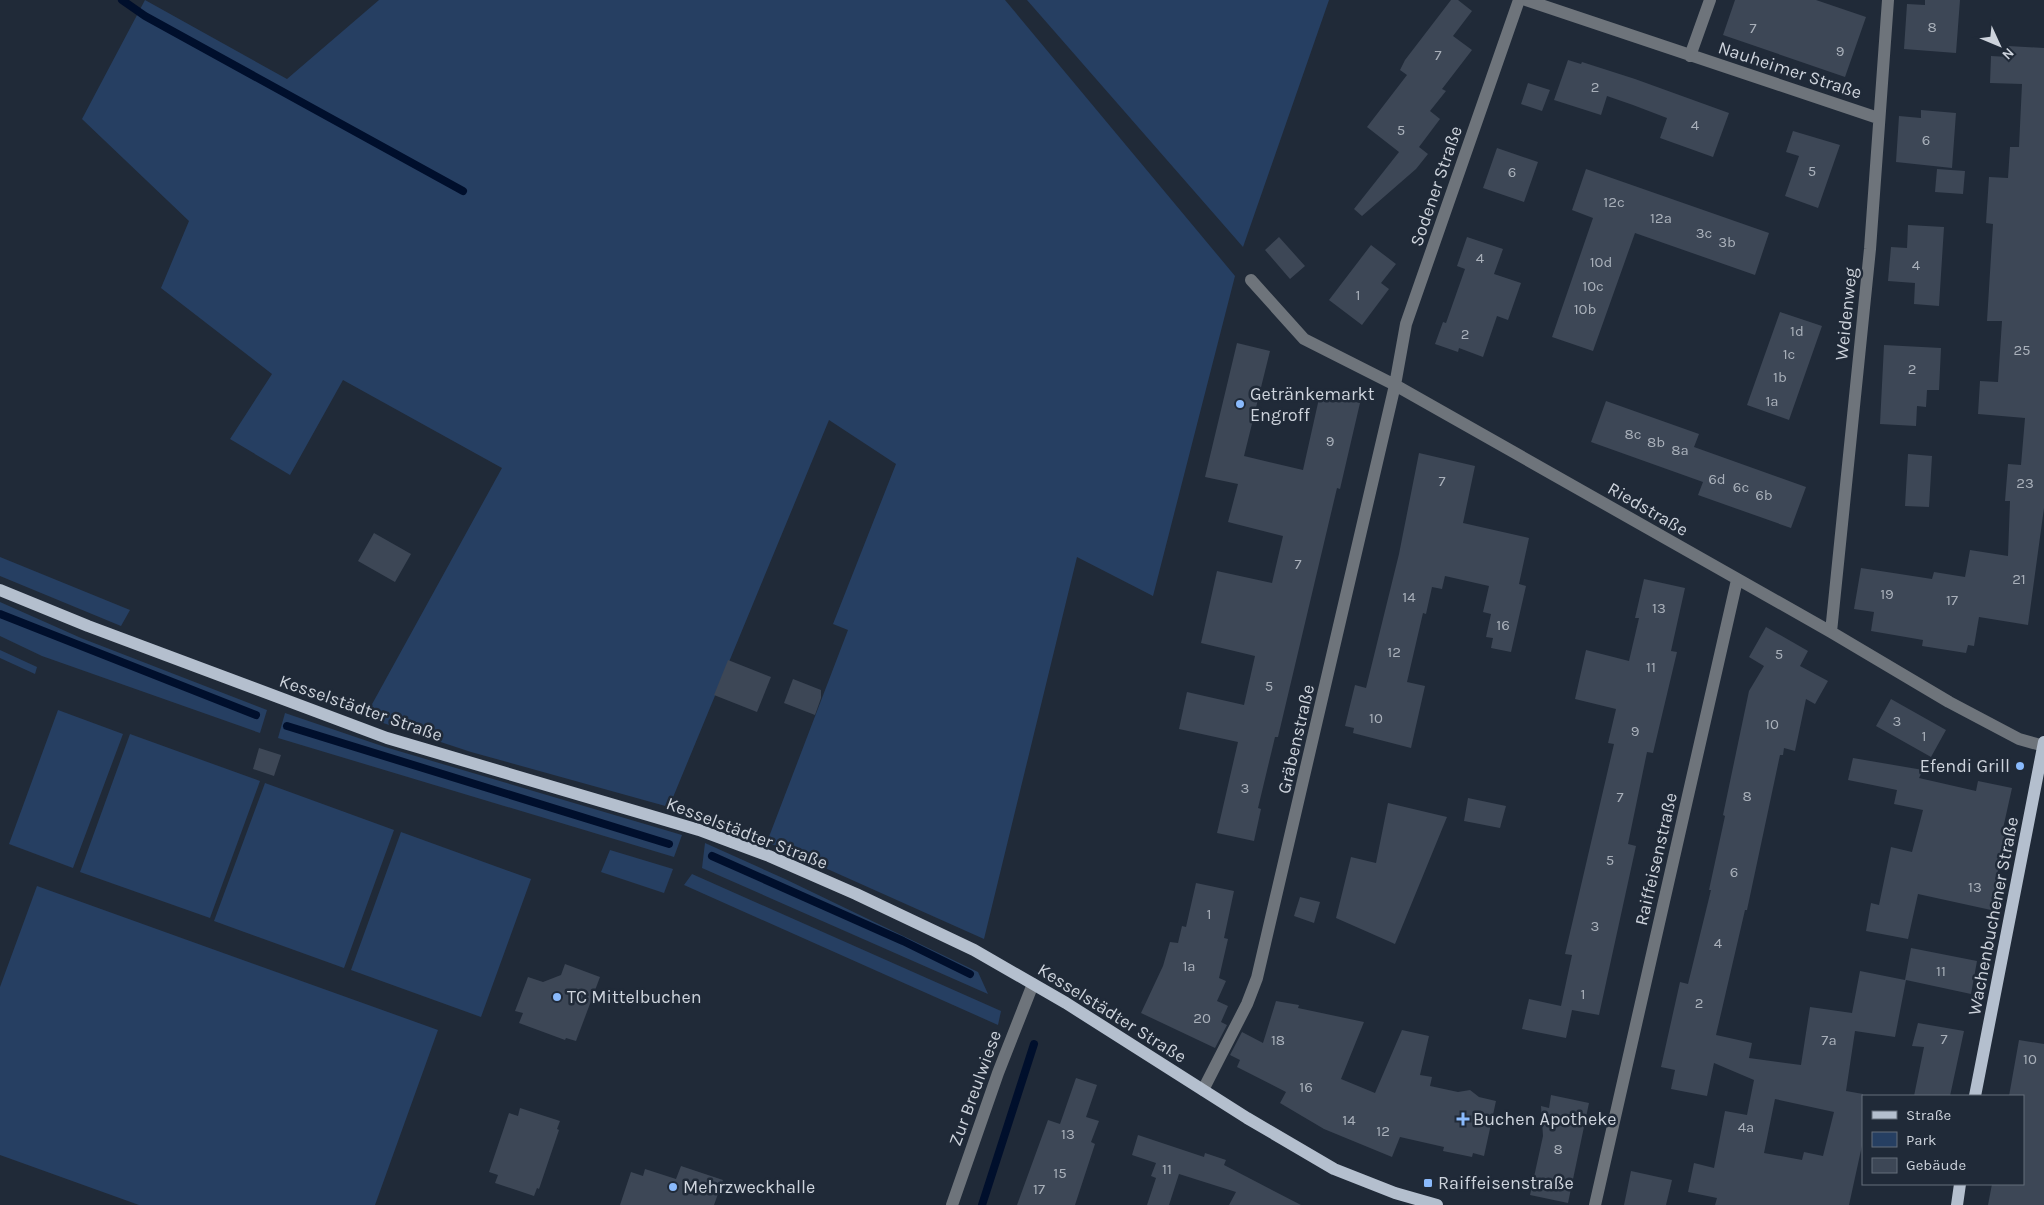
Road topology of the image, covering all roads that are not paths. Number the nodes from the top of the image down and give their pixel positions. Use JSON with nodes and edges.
{"nodes":[{"id":1,"x":1519,"y":0,"type":"edge"},
{"id":2,"x":1526,"y":0,"type":"edge"},
{"id":3,"x":1710,"y":0,"type":"edge"},
{"id":4,"x":1888,"y":0,"type":"edge"},
{"id":5,"x":1690,"y":56,"type":"junction"},
{"id":6,"x":1878,"y":118,"type":"junction"},
{"id":7,"x":1251,"y":280,"type":"dead end"},
{"id":8,"x":1395,"y":385,"type":"junction"},
{"id":9,"x":1737,"y":580,"type":"junction"},
{"id":10,"x":0,"y":590,"type":"edge"},
{"id":11,"x":1831,"y":632,"type":"junction"},
{"id":12,"x":2044,"y":742,"type":"edge"},
{"id":13,"x":2044,"y":746,"type":"edge"},
{"id":14,"x":1033,"y":984,"type":"junction"},
{"id":15,"x":1203,"y":1090,"type":"junction"},
{"id":16,"x":1975,"y":1095,"type":"edge"},
{"id":17,"x":1960,"y":1185,"type":"edge"},
{"id":18,"x":952,"y":1205,"type":"edge"},
{"id":19,"x":1437,"y":1205,"type":"edge"},
{"id":20,"x":1595,"y":1205,"type":"edge"},
{"id":21,"x":1957,"y":1205,"type":"edge"}],
"edges":[{"from":1,"to":8,"type":"street","name":"Sodener Straße"},
{"from":2,"to":5,"type":"street","name":"Nauheimer Straße"},
{"from":3,"to":5,"type":"street","name":"Nauheimer Straße"},
{"from":4,"to":6,"type":"street","name":"Weidenweg"},
{"from":5,"to":6,"type":"street","name":"Nauheimer Straße"},
{"from":6,"to":11,"type":"street","name":"Weidenweg"},
{"from":7,"to":8,"type":"street","name":"Riedstraße"},
{"from":8,"to":9,"type":"street","name":"Riedstraße"},
{"from":8,"to":15,"type":"street","name":"Gräbenstraße"},
{"from":9,"to":11,"type":"street","name":"Riedstraße"},
{"from":9,"to":20,"type":"street","name":"Raiffeisenstraße"},
{"from":10,"to":14,"type":"main road","name":"Kesselstädter Straße"},
{"from":11,"to":13,"type":"street","name":"Riedstraße"},
{"from":12,"to":13,"type":"main road","name":"Wachenbuchener Straße"},
{"from":13,"to":16,"type":"main road","name":"Wachenbuchener Straße"},
{"from":14,"to":15,"type":"main road","name":"Kesselstädter Straße"},
{"from":14,"to":18,"type":"street","name":"Zur Breulwiese"},
{"from":15,"to":19,"type":"main road","name":"Kesselstädter Straße"},
{"from":17,"to":21,"type":"main road"}]}
